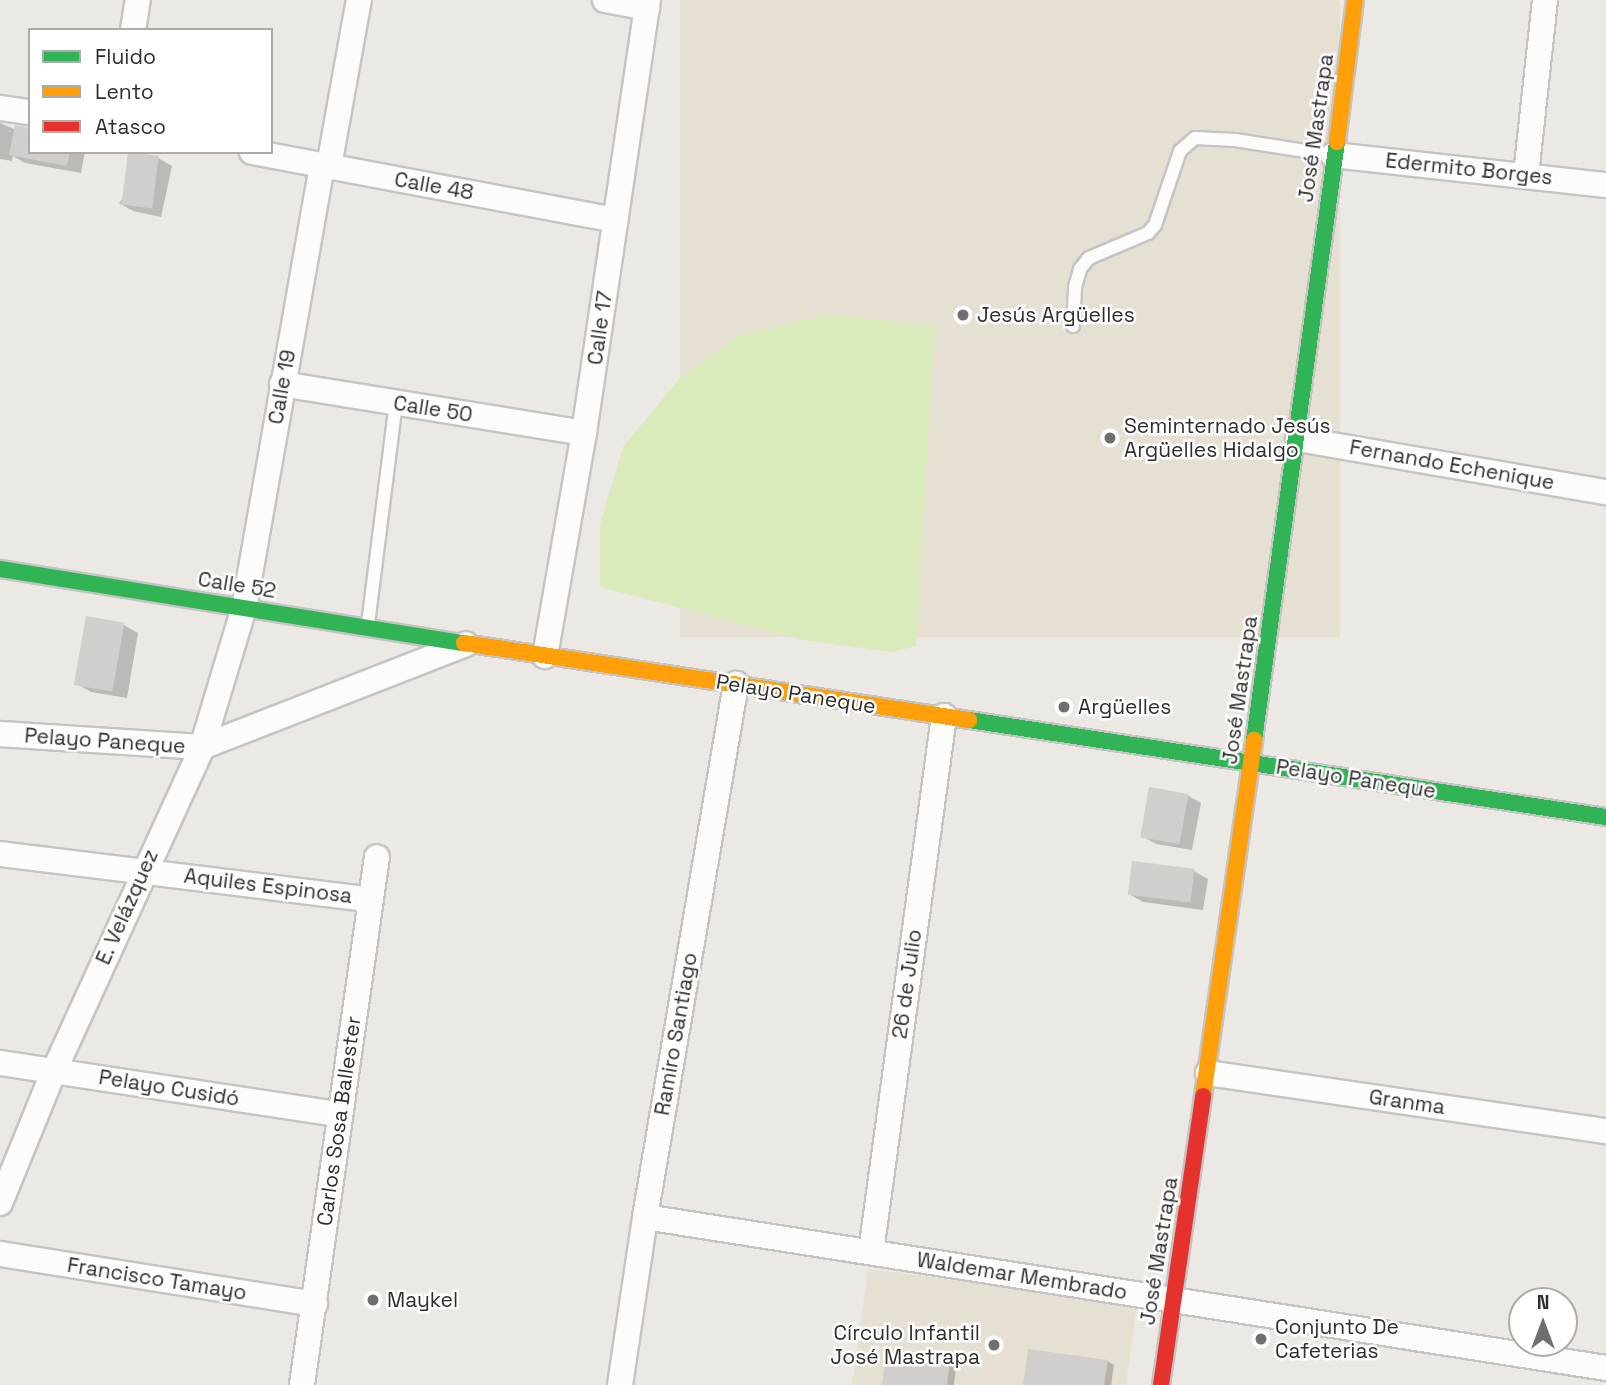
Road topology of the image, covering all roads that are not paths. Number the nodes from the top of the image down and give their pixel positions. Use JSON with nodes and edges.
{"nodes":[{"id":1,"x":138,"y":0,"type":"edge"},
{"id":2,"x":359,"y":0,"type":"edge"},
{"id":3,"x":605,"y":0,"type":"edge"},
{"id":4,"x":1355,"y":0,"type":"edge"},
{"id":5,"x":1545,"y":0,"type":"edge"},
{"id":6,"x":648,"y":4,"type":"edge"},
{"id":7,"x":133,"y":28,"type":"edge"},
{"id":8,"x":0,"y":107,"type":"edge"},
{"id":9,"x":28,"y":112,"type":"edge"},
{"id":10,"x":262,"y":154,"type":"edge"},
{"id":11,"x":1333,"y":155,"type":"junction"},
{"id":12,"x":325,"y":166,"type":"junction"},
{"id":13,"x":1526,"y":175,"type":"junction"},
{"id":14,"x":1606,"y":185,"type":"edge"},
{"id":15,"x":616,"y":220,"type":"junction"},
{"id":16,"x":1073,"y":326,"type":"dead end"},
{"id":17,"x":282,"y":384,"type":"junction"},
{"id":18,"x":396,"y":403,"type":"junction"},
{"id":19,"x":584,"y":433,"type":"junction"},
{"id":20,"x":1298,"y":439,"type":"junction"},
{"id":21,"x":1606,"y":492,"type":"edge"},
{"id":22,"x":0,"y":569,"type":"edge"},
{"id":23,"x":244,"y":608,"type":"junction"},
{"id":24,"x":367,"y":628,"type":"junction"},
{"id":25,"x":468,"y":644,"type":"junction"},
{"id":26,"x":545,"y":656,"type":"junction"},
{"id":27,"x":736,"y":684,"type":"junction"},
{"id":28,"x":944,"y":716,"type":"junction"},
{"id":29,"x":0,"y":734,"type":"edge"},
{"id":30,"x":202,"y":747,"type":"junction"},
{"id":31,"x":1250,"y":763,"type":"junction"},
{"id":32,"x":1606,"y":817,"type":"edge"},
{"id":33,"x":0,"y":854,"type":"edge"},
{"id":34,"x":377,"y":857,"type":"dead end"},
{"id":35,"x":143,"y":870,"type":"junction"},
{"id":36,"x":369,"y":899,"type":"junction"},
{"id":37,"x":0,"y":1063,"type":"edge"},
{"id":38,"x":54,"y":1070,"type":"junction"},
{"id":39,"x":1208,"y":1073,"type":"junction"},
{"id":40,"x":338,"y":1114,"type":"junction"},
{"id":41,"x":1606,"y":1131,"type":"edge"},
{"id":42,"x":0,"y":1203,"type":"edge"},
{"id":43,"x":645,"y":1217,"type":"junction"},
{"id":44,"x":871,"y":1252,"type":"junction"},
{"id":45,"x":0,"y":1254,"type":"edge"},
{"id":46,"x":1173,"y":1300,"type":"junction"},
{"id":47,"x":315,"y":1304,"type":"junction"},
{"id":48,"x":1606,"y":1367,"type":"edge"},
{"id":49,"x":302,"y":1385,"type":"edge"},
{"id":50,"x":620,"y":1385,"type":"edge"},
{"id":51,"x":1161,"y":1385,"type":"edge"}],
"edges":[{"from":1,"to":7,"type":"street"},
{"from":2,"to":12,"type":"street","name":"Calle 19"},
{"from":3,"to":6,"type":"street"},
{"from":4,"to":11,"type":"street","name":"José Mastrapa"},
{"from":5,"to":13,"type":"street"},
{"from":6,"to":15,"type":"street","name":"Calle 17"},
{"from":8,"to":9,"type":"street"},
{"from":10,"to":12,"type":"street","name":"Calle 48"},
{"from":11,"to":13,"type":"street","name":"Edermito Borges"},
{"from":11,"to":16,"type":"lane"},
{"from":11,"to":20,"type":"street","name":"José Mastrapa"},
{"from":12,"to":15,"type":"street","name":"Calle 48"},
{"from":12,"to":17,"type":"street","name":"Calle 19"},
{"from":13,"to":14,"type":"street","name":"Edermito Borges"},
{"from":15,"to":19,"type":"street","name":"Calle 17"},
{"from":17,"to":18,"type":"street","name":"Calle 50"},
{"from":17,"to":23,"type":"street","name":"Calle 19"},
{"from":18,"to":19,"type":"street","name":"Calle 50"},
{"from":18,"to":24,"type":"lane"},
{"from":19,"to":26,"type":"street","name":"Calle 17"},
{"from":20,"to":21,"type":"street","name":"Fernando Echenique"},
{"from":20,"to":31,"type":"street","name":"José Mastrapa"},
{"from":22,"to":23,"type":"street","name":"Calle 52"},
{"from":23,"to":24,"type":"street","name":"Calle 52"},
{"from":23,"to":30,"type":"street","name":"E. Velázquez"},
{"from":24,"to":25,"type":"street","name":"Calle 52"},
{"from":25,"to":26,"type":"street","name":"Pelayo Paneque"},
{"from":25,"to":30,"type":"street","name":"Pelayo Paneque"},
{"from":26,"to":27,"type":"street","name":"Pelayo Paneque"},
{"from":27,"to":28,"type":"street","name":"Pelayo Paneque"},
{"from":27,"to":43,"type":"street","name":"Ramiro Santiago"},
{"from":28,"to":31,"type":"street","name":"Pelayo Paneque"},
{"from":28,"to":44,"type":"street","name":"26 de Julio"},
{"from":29,"to":30,"type":"street","name":"Pelayo Paneque"},
{"from":30,"to":35,"type":"street","name":"E. Velázquez"},
{"from":31,"to":32,"type":"street","name":"Pelayo Paneque"},
{"from":31,"to":39,"type":"street","name":"José Mastrapa"},
{"from":33,"to":35,"type":"street","name":"Aquiles Espinosa"},
{"from":34,"to":36,"type":"street","name":"Carlos Sosa Ballester"},
{"from":35,"to":36,"type":"street","name":"Aquiles Espinosa"},
{"from":35,"to":38,"type":"street","name":"E. Velázquez"},
{"from":36,"to":40,"type":"street","name":"Carlos Sosa Ballester"},
{"from":37,"to":38,"type":"street","name":"Pelayo Cusidó"},
{"from":38,"to":40,"type":"street","name":"Pelayo Cusidó"},
{"from":38,"to":42,"type":"street","name":"E. Velázquez"},
{"from":39,"to":41,"type":"street","name":"Granma"},
{"from":39,"to":46,"type":"street","name":"José Mastrapa"},
{"from":40,"to":47,"type":"street","name":"Carlos Sosa Ballester"},
{"from":43,"to":44,"type":"street","name":"Waldemar Membrado"},
{"from":43,"to":50,"type":"street","name":"Ramiro Santiago"},
{"from":44,"to":46,"type":"street","name":"Waldemar Membrado"},
{"from":45,"to":47,"type":"street","name":"Francisco Tamayo"},
{"from":46,"to":48,"type":"street","name":"Waldemar Membrado"},
{"from":46,"to":51,"type":"street","name":"José Mastrapa"},
{"from":47,"to":49,"type":"street","name":"Carlos Sosa Ballester"}]}
